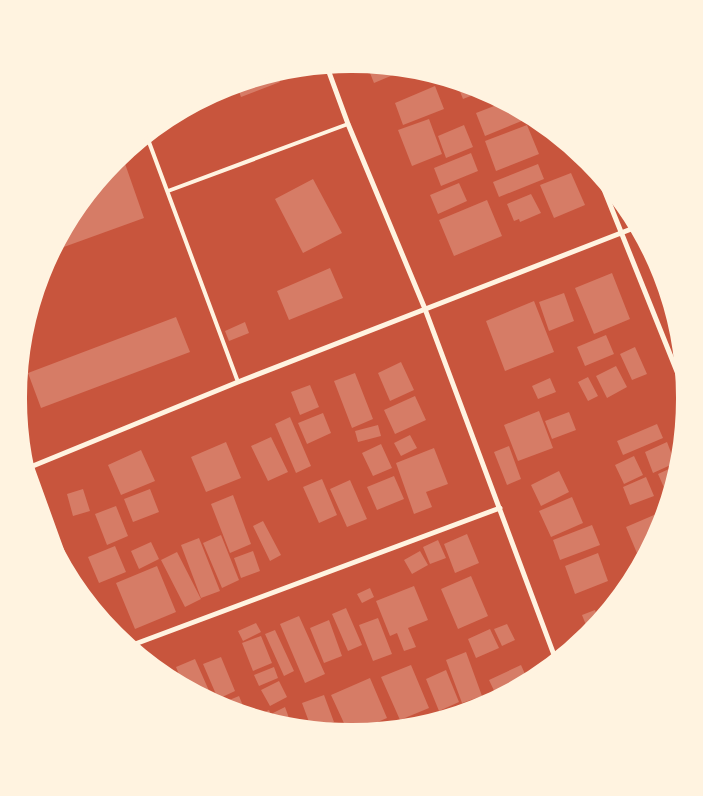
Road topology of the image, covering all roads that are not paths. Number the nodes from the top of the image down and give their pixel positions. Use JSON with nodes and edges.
{"nodes":[{"id":1,"x":329,"y":71,"type":"edge"},
{"id":2,"x":348,"y":124,"type":"junction"},
{"id":3,"x":149,"y":141,"type":"edge"},
{"id":4,"x":604,"y":189,"type":"edge"},
{"id":5,"x":168,"y":190,"type":"junction"},
{"id":6,"x":632,"y":229,"type":"edge"},
{"id":7,"x":622,"y":233,"type":"junction"},
{"id":8,"x":425,"y":309,"type":"junction"},
{"id":9,"x":679,"y":375,"type":"edge"},
{"id":10,"x":238,"y":382,"type":"junction"},
{"id":11,"x":30,"y":460,"type":"edge"},
{"id":12,"x":32,"y":466,"type":"junction"},
{"id":13,"x":500,"y":508,"type":"junction"},
{"id":14,"x":62,"y":551,"type":"edge"},
{"id":15,"x":135,"y":644,"type":"edge"},
{"id":16,"x":554,"y":655,"type":"edge"}],
"edges":[{"from":1,"to":2,"type":"street"},
{"from":2,"to":5,"type":"lane"},
{"from":2,"to":8,"type":"street"},
{"from":3,"to":5,"type":"lane"},
{"from":4,"to":7,"type":"street"},
{"from":5,"to":10,"type":"lane"},
{"from":6,"to":7,"type":"street"},
{"from":7,"to":8,"type":"street"},
{"from":7,"to":9,"type":"street"},
{"from":8,"to":10,"type":"street"},
{"from":8,"to":13,"type":"street"},
{"from":10,"to":12,"type":"street"},
{"from":11,"to":12,"type":"street"},
{"from":12,"to":14,"type":"street"},
{"from":13,"to":15,"type":"street"},
{"from":13,"to":16,"type":"street"}]}
